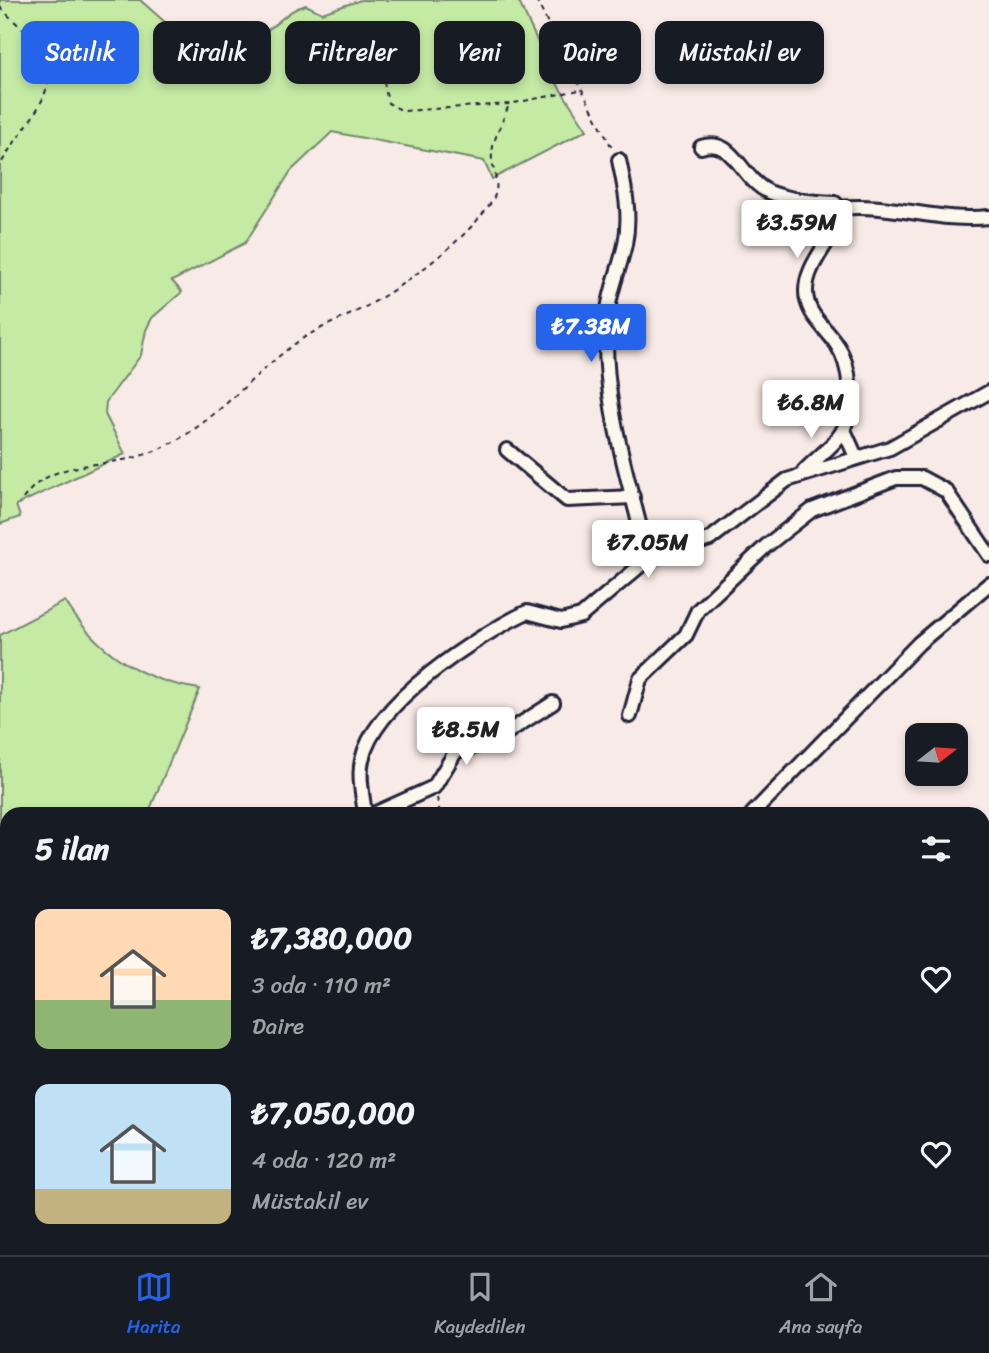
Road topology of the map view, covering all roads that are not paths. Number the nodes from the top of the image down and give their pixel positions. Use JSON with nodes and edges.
{"nodes":[{"id":1,"x":701,"y":147,"type":"dead end"},
{"id":2,"x":619,"y":160,"type":"road end"},
{"id":3,"x":841,"y":208,"type":"junction"},
{"id":4,"x":989,"y":217,"type":"edge"},
{"id":5,"x":989,"y":392,"type":"edge"},
{"id":6,"x":844,"y":430,"type":"junction"},
{"id":7,"x":507,"y":450,"type":"dead end"},
{"id":8,"x":856,"y":457,"type":"junction"},
{"id":9,"x":801,"y":474,"type":"junction"},
{"id":10,"x":633,"y":497,"type":"junction"},
{"id":11,"x":989,"y":555,"type":"edge"},
{"id":12,"x":648,"y":559,"type":"junction"},
{"id":13,"x":989,"y":584,"type":"edge"},
{"id":14,"x":553,"y":703,"type":"dead end"},
{"id":15,"x":630,"y":716,"type":"dead end"},
{"id":16,"x":365,"y":807,"type":"edge"},
{"id":17,"x":390,"y":807,"type":"edge"},
{"id":18,"x":759,"y":807,"type":"edge"}],
"edges":[{"from":1,"to":3,"type":"street"},
{"from":2,"to":10,"type":"street"},
{"from":3,"to":4,"type":"street"},
{"from":3,"to":6,"type":"street"},
{"from":5,"to":8,"type":"street"},
{"from":6,"to":8,"type":"street"},
{"from":6,"to":9,"type":"street"},
{"from":7,"to":10,"type":"street"},
{"from":8,"to":9,"type":"street"},
{"from":9,"to":12,"type":"street"},
{"from":10,"to":12,"type":"street"},
{"from":11,"to":15,"type":"street"},
{"from":12,"to":16,"type":"street"},
{"from":13,"to":18,"type":"street"},
{"from":14,"to":17,"type":"street"}]}
